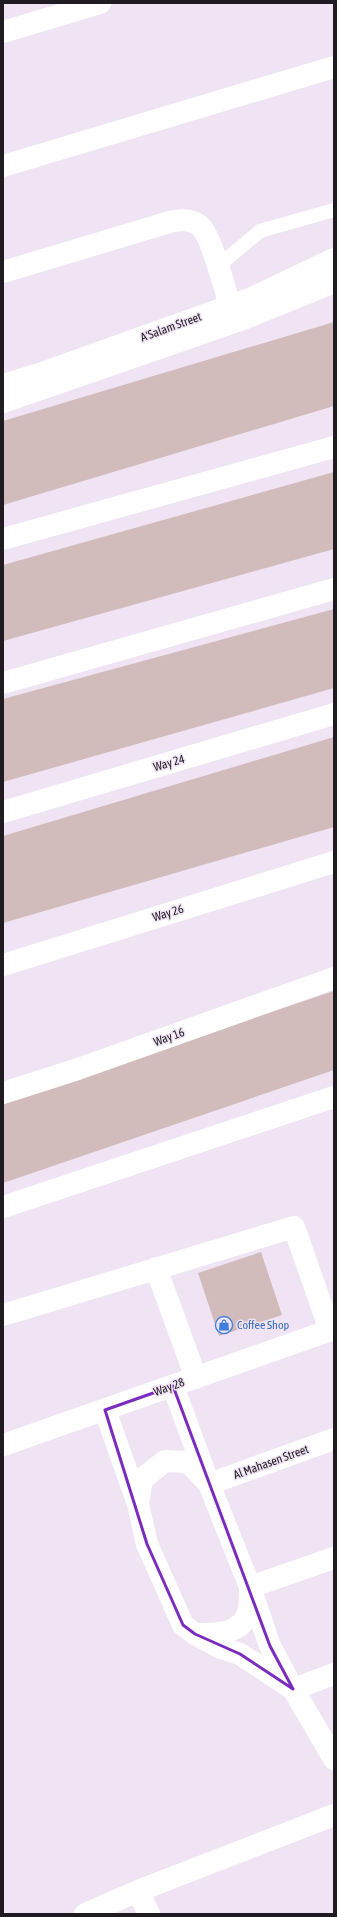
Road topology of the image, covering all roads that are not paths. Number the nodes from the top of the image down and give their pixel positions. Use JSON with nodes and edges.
{"nodes":[{"id":1,"x":100,"y":3,"type":"edge"},
{"id":2,"x":3,"y":32,"type":"edge"},
{"id":3,"x":334,"y":67,"type":"edge"},
{"id":4,"x":3,"y":166,"type":"edge"},
{"id":5,"x":334,"y":210,"type":"edge"},
{"id":6,"x":334,"y":259,"type":"edge"},
{"id":7,"x":217,"y":267,"type":"junction"},
{"id":8,"x":3,"y":272,"type":"edge"},
{"id":9,"x":334,"y":282,"type":"edge"},
{"id":10,"x":230,"y":306,"type":"junction"},
{"id":11,"x":3,"y":385,"type":"edge"},
{"id":12,"x":3,"y":402,"type":"edge"},
{"id":13,"x":334,"y":447,"type":"edge"},
{"id":14,"x":3,"y":539,"type":"edge"},
{"id":15,"x":334,"y":589,"type":"edge"},
{"id":16,"x":3,"y":683,"type":"edge"},
{"id":17,"x":334,"y":714,"type":"edge"},
{"id":18,"x":3,"y":812,"type":"edge"},
{"id":19,"x":334,"y":862,"type":"edge"},
{"id":20,"x":3,"y":965,"type":"edge"},
{"id":21,"x":334,"y":978,"type":"edge"},
{"id":22,"x":3,"y":1093,"type":"edge"},
{"id":23,"x":334,"y":1097,"type":"edge"},
{"id":24,"x":3,"y":1207,"type":"edge"},
{"id":25,"x":156,"y":1268,"type":"junction"},
{"id":26,"x":3,"y":1316,"type":"edge"},
{"id":27,"x":332,"y":1330,"type":"edge"},
{"id":28,"x":196,"y":1378,"type":"junction"},
{"id":29,"x":173,"y":1386,"type":"junction"},
{"id":30,"x":105,"y":1410,"type":"junction"},
{"id":31,"x":334,"y":1439,"type":"edge"},
{"id":32,"x":3,"y":1445,"type":"edge"},
{"id":33,"x":209,"y":1484,"type":"junction"},
{"id":34,"x":138,"y":1504,"type":"junction"},
{"id":35,"x":334,"y":1558,"type":"edge"},
{"id":36,"x":250,"y":1587,"type":"junction"},
{"id":37,"x":195,"y":1634,"type":"junction"},
{"id":38,"x":334,"y":1674,"type":"edge"},
{"id":39,"x":293,"y":1689,"type":"junction"},
{"id":40,"x":334,"y":1759,"type":"edge"},
{"id":41,"x":334,"y":1815,"type":"edge"},
{"id":42,"x":138,"y":1891,"type":"junction"},
{"id":43,"x":85,"y":1914,"type":"edge"},
{"id":44,"x":149,"y":1914,"type":"edge"}],
"edges":[{"from":1,"to":2,"type":"street"},
{"from":3,"to":4,"type":"street"},
{"from":5,"to":7,"type":"lane"},
{"from":6,"to":10,"type":"street","name":"A'Salam Street"},
{"from":7,"to":8,"type":"street"},
{"from":7,"to":10,"type":"street"},
{"from":9,"to":12,"type":"street","name":"A'Salam Street"},
{"from":10,"to":11,"type":"street","name":"A'Salam Street"},
{"from":13,"to":14,"type":"street"},
{"from":15,"to":16,"type":"street"},
{"from":17,"to":18,"type":"street","name":"Way 24"},
{"from":19,"to":20,"type":"street","name":"Way 26"},
{"from":21,"to":22,"type":"street","name":"Way 16"},
{"from":23,"to":24,"type":"street"},
{"from":25,"to":26,"type":"street"},
{"from":25,"to":27,"type":"street"},
{"from":25,"to":28,"type":"street"},
{"from":27,"to":28,"type":"street","name":"Way 28"},
{"from":28,"to":29,"type":"street","name":"Way 28"},
{"from":29,"to":30,"type":"street","name":"Way 28"},
{"from":29,"to":33,"type":"street"},
{"from":30,"to":32,"type":"street","name":"Way 28"},
{"from":30,"to":34,"type":"street"},
{"from":31,"to":33,"type":"street","name":"Al Mahasen Street"},
{"from":33,"to":34,"type":"street"},
{"from":33,"to":36,"type":"street"},
{"from":34,"to":37,"type":"street"},
{"from":35,"to":36,"type":"street"},
{"from":36,"to":37,"type":"street"},
{"from":36,"to":39,"type":"street"},
{"from":37,"to":39,"type":"street"},
{"from":38,"to":39,"type":"street"},
{"from":39,"to":40,"type":"street"},
{"from":41,"to":42,"type":"street"},
{"from":42,"to":43,"type":"street"},
{"from":42,"to":44,"type":"street"}]}
